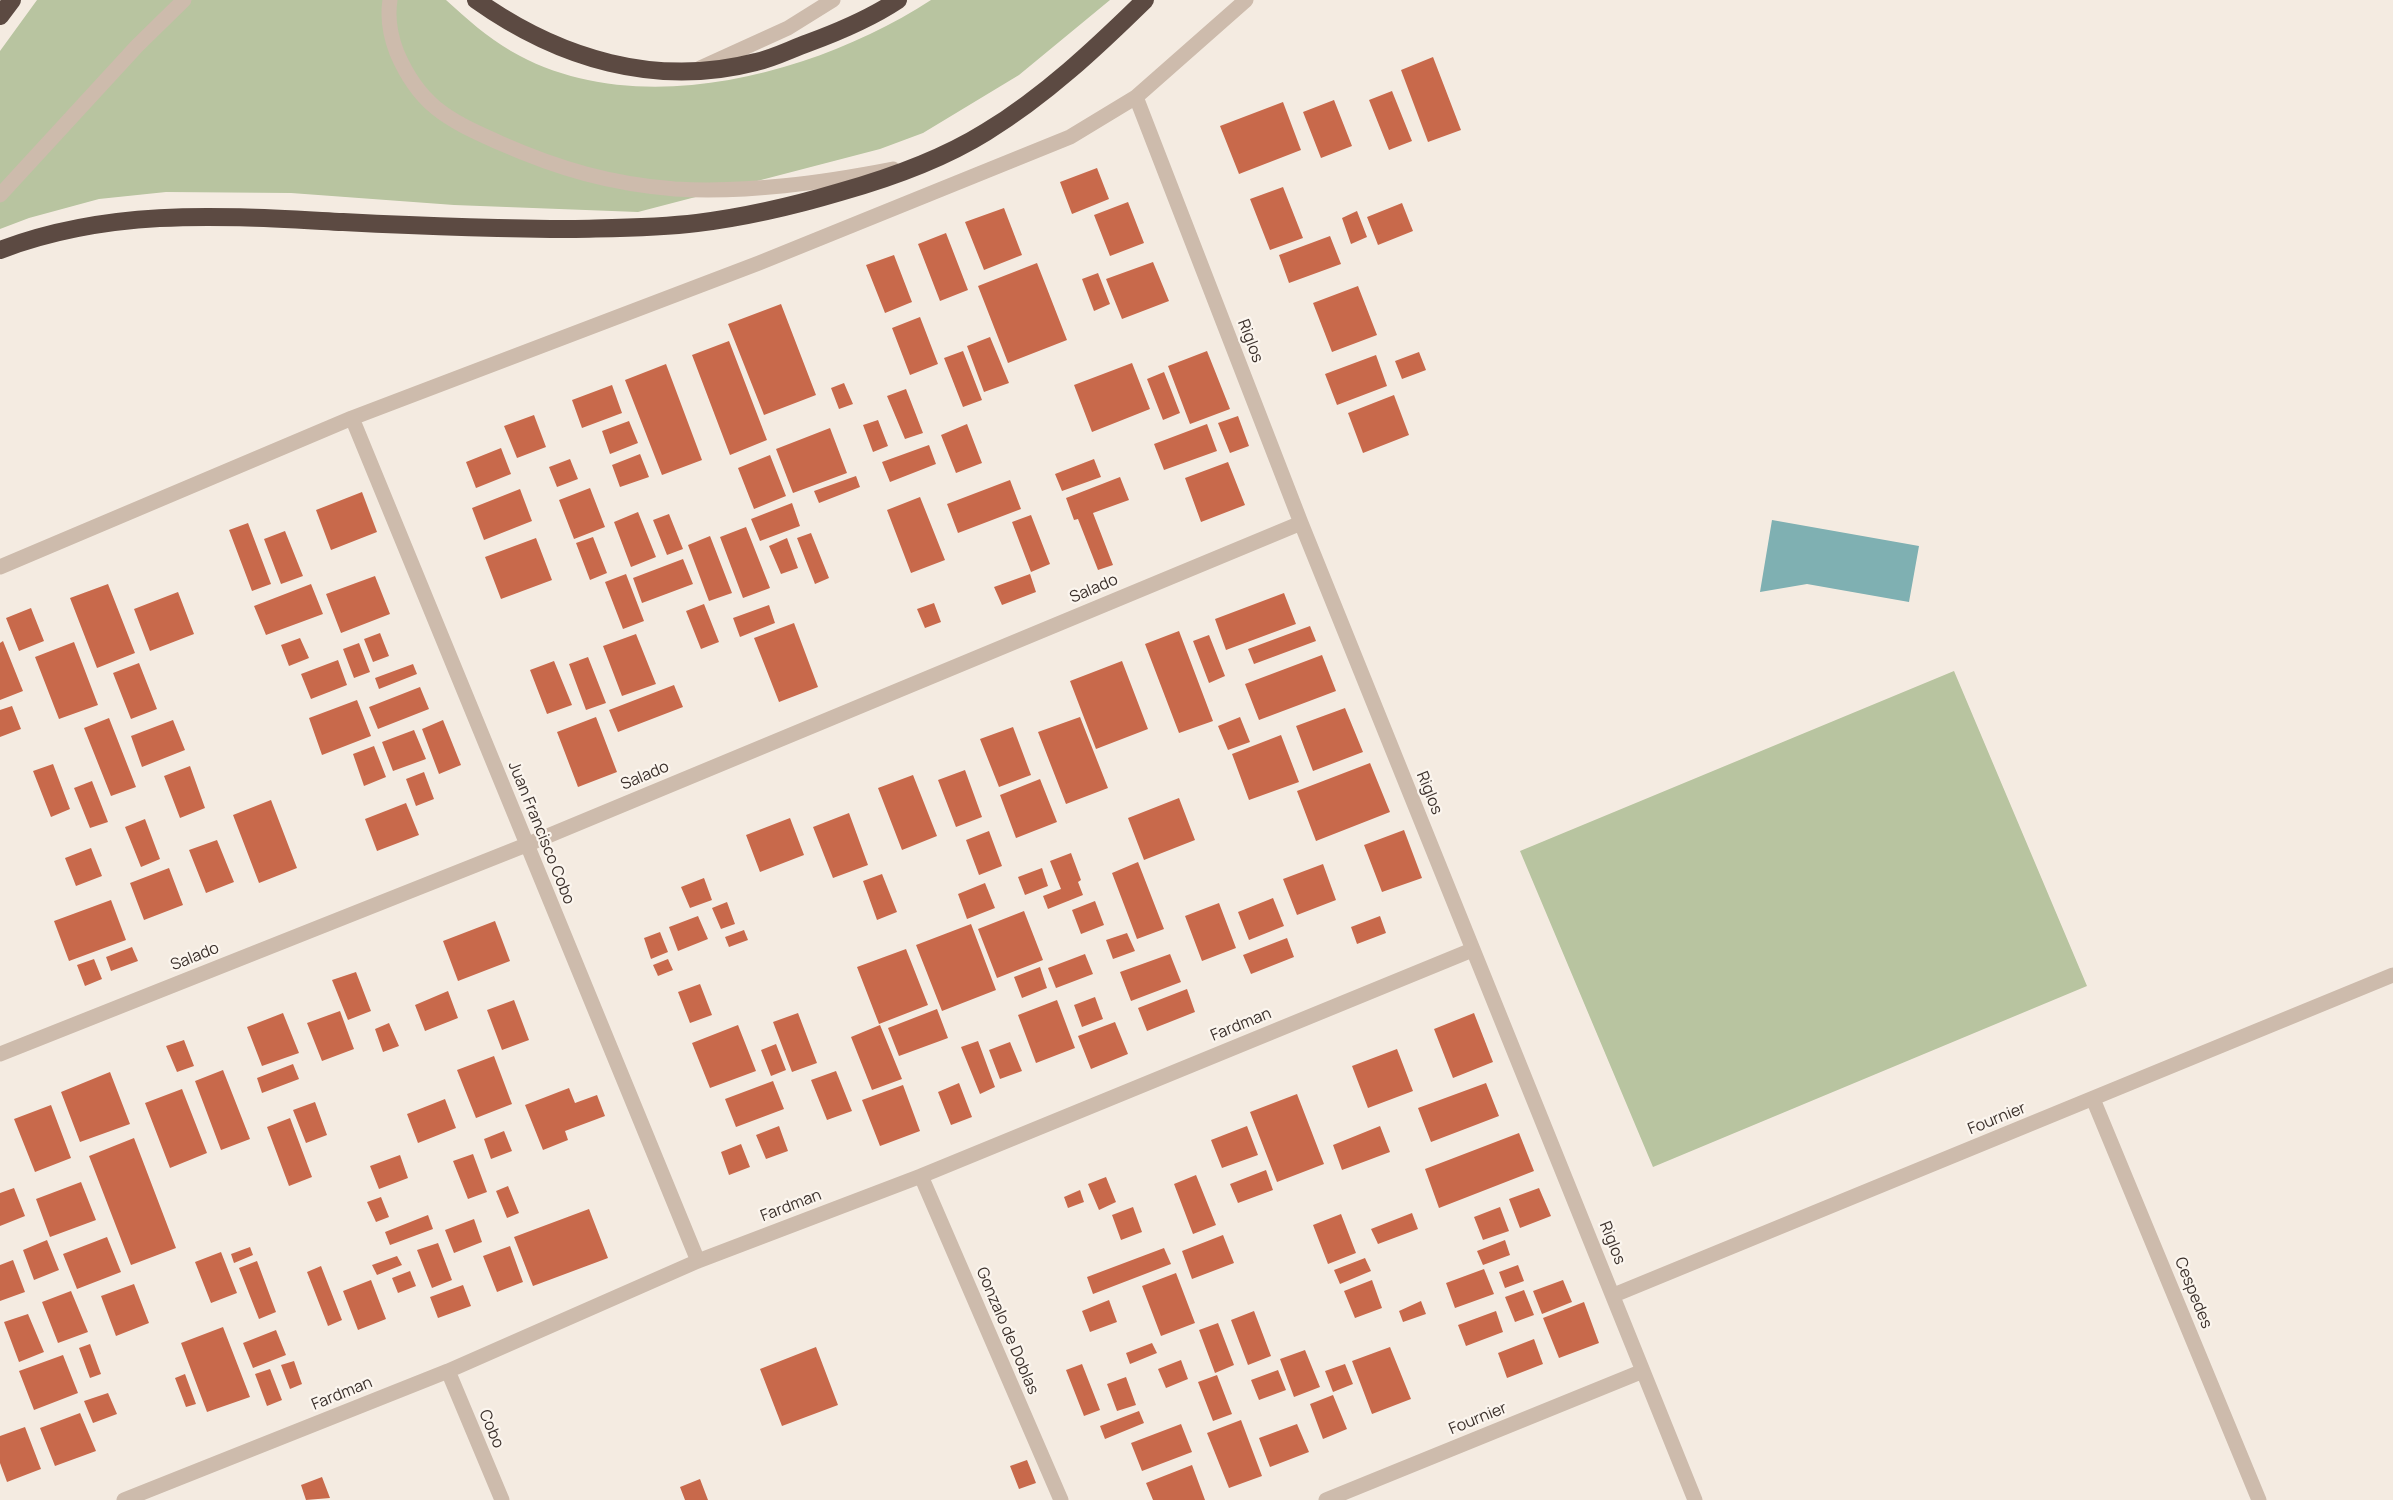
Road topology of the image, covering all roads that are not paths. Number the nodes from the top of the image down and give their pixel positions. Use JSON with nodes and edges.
{"nodes":[{"id":1,"x":12,"y":0,"type":"edge"},
{"id":2,"x":184,"y":0,"type":"edge"},
{"id":3,"x":390,"y":0,"type":"edge"},
{"id":4,"x":476,"y":0,"type":"edge"},
{"id":5,"x":833,"y":0,"type":"edge"},
{"id":6,"x":898,"y":0,"type":"edge"},
{"id":7,"x":1145,"y":0,"type":"edge"},
{"id":8,"x":1246,"y":0,"type":"edge"},
{"id":9,"x":0,"y":16,"type":"edge"},
{"id":10,"x":689,"y":73,"type":"junction"},
{"id":11,"x":1136,"y":97,"type":"junction"},
{"id":12,"x":929,"y":162,"type":"junction"},
{"id":13,"x":0,"y":195,"type":"edge"},
{"id":14,"x":0,"y":250,"type":"edge"},
{"id":15,"x":352,"y":418,"type":"junction"},
{"id":16,"x":1301,"y":523,"type":"junction"},
{"id":17,"x":0,"y":567,"type":"edge"},
{"id":18,"x":526,"y":844,"type":"junction"},
{"id":19,"x":1472,"y":950,"type":"junction"},
{"id":20,"x":2393,"y":975,"type":"edge"},
{"id":21,"x":0,"y":1054,"type":"edge"},
{"id":22,"x":2093,"y":1099,"type":"junction"},
{"id":23,"x":921,"y":1176,"type":"junction"},
{"id":24,"x":698,"y":1261,"type":"junction"},
{"id":25,"x":1614,"y":1295,"type":"junction"},
{"id":26,"x":448,"y":1371,"type":"junction"},
{"id":27,"x":1643,"y":1371,"type":"junction"},
{"id":28,"x":124,"y":1500,"type":"edge"},
{"id":29,"x":502,"y":1500,"type":"edge"},
{"id":30,"x":1061,"y":1500,"type":"edge"},
{"id":31,"x":1326,"y":1500,"type":"edge"},
{"id":32,"x":1695,"y":1500,"type":"edge"},
{"id":33,"x":2259,"y":1500,"type":"edge"}],
"edges":[{"from":1,"to":9,"type":"highway"},
{"from":2,"to":13,"type":"street"},
{"from":3,"to":12,"type":"street"},
{"from":4,"to":10,"type":"highway"},
{"from":5,"to":10,"type":"street"},
{"from":6,"to":10,"type":"highway"},
{"from":7,"to":12,"type":"highway"},
{"from":8,"to":11,"type":"street"},
{"from":11,"to":15,"type":"street"},
{"from":11,"to":16,"type":"street","name":"Riglos"},
{"from":12,"to":14,"type":"highway"},
{"from":15,"to":17,"type":"street"},
{"from":15,"to":18,"type":"street","name":"Juan Francisco Cobo"},
{"from":16,"to":18,"type":"street","name":"Salado"},
{"from":16,"to":19,"type":"street","name":"Riglos"},
{"from":18,"to":21,"type":"street","name":"Salado"},
{"from":18,"to":24,"type":"street","name":"Juan Francisco Cobo"},
{"from":19,"to":23,"type":"street","name":"Fardman"},
{"from":19,"to":25,"type":"street","name":"Riglos"},
{"from":20,"to":22,"type":"street","name":"Fournier"},
{"from":22,"to":25,"type":"street","name":"Fournier"},
{"from":22,"to":33,"type":"street","name":"Cespedes"},
{"from":23,"to":24,"type":"street","name":"Fardman"},
{"from":23,"to":30,"type":"street","name":"Gonzalo de Doblas"},
{"from":24,"to":26,"type":"street","name":"Fardman"},
{"from":25,"to":27,"type":"street","name":"Riglos"},
{"from":26,"to":28,"type":"street","name":"Fardman"},
{"from":26,"to":29,"type":"street","name":"Cobo"},
{"from":27,"to":31,"type":"street","name":"Fournier"},
{"from":27,"to":32,"type":"street","name":"Riglos"}]}
